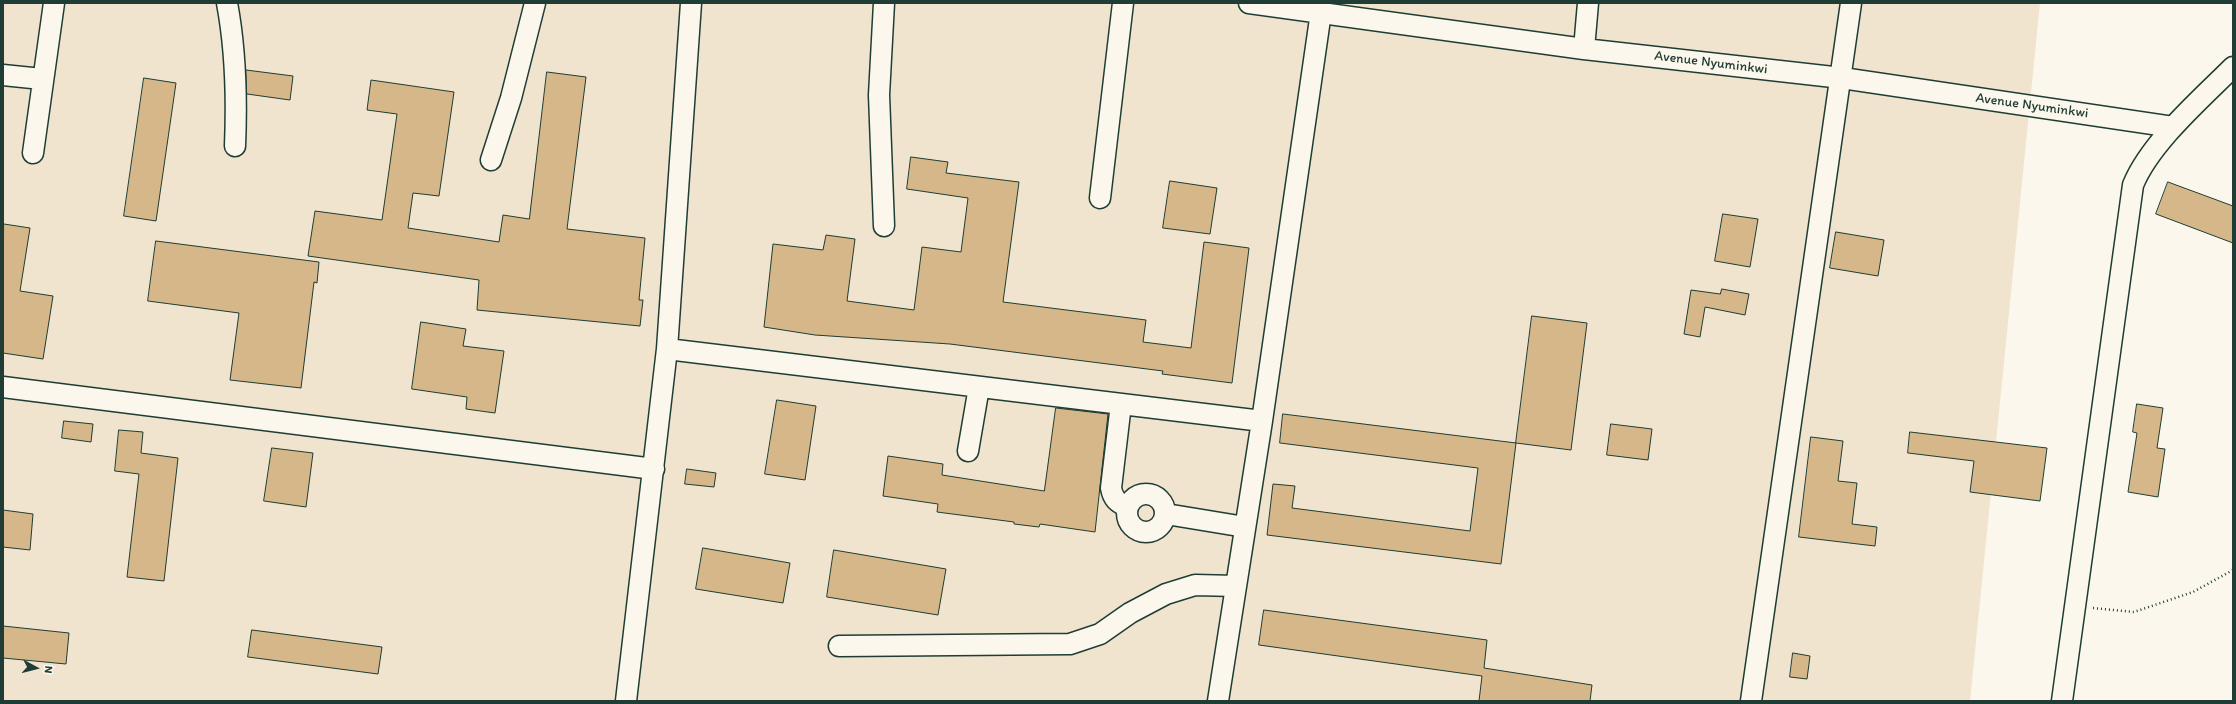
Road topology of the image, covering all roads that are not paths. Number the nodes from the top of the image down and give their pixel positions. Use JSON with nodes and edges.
{"nodes":[{"id":1,"x":54,"y":3,"type":"edge"},
{"id":2,"x":227,"y":3,"type":"edge"},
{"id":3,"x":535,"y":3,"type":"edge"},
{"id":4,"x":690,"y":3,"type":"edge"},
{"id":5,"x":884,"y":3,"type":"edge"},
{"id":6,"x":1123,"y":3,"type":"edge"},
{"id":7,"x":1249,"y":3,"type":"edge"},
{"id":8,"x":1588,"y":3,"type":"edge"},
{"id":9,"x":1851,"y":3,"type":"edge"},
{"id":10,"x":1322,"y":12,"type":"junction"},
{"id":11,"x":1584,"y":49,"type":"junction"},
{"id":12,"x":2233,"y":67,"type":"edge"},
{"id":13,"x":3,"y":75,"type":"edge"},
{"id":14,"x":1842,"y":78,"type":"junction"},
{"id":15,"x":42,"y":79,"type":"junction"},
{"id":16,"x":2173,"y":127,"type":"junction"},
{"id":17,"x":235,"y":146,"type":"dead end"},
{"id":18,"x":33,"y":153,"type":"dead end"},
{"id":19,"x":491,"y":160,"type":"dead end"},
{"id":20,"x":1100,"y":198,"type":"dead end"},
{"id":21,"x":884,"y":226,"type":"dead end"},
{"id":22,"x":667,"y":349,"type":"junction"},
{"id":23,"x":3,"y":387,"type":"edge"},
{"id":24,"x":979,"y":387,"type":"junction"},
{"id":25,"x":1121,"y":404,"type":"junction"},
{"id":26,"x":1262,"y":421,"type":"junction"},
{"id":27,"x":968,"y":451,"type":"dead end"},
{"id":28,"x":654,"y":469,"type":"junction"},
{"id":29,"x":1127,"y":507,"type":"junction"},
{"id":30,"x":1166,"y":514,"type":"junction"},
{"id":31,"x":1245,"y":527,"type":"junction"},
{"id":32,"x":1236,"y":586,"type":"junction"},
{"id":33,"x":839,"y":646,"type":"dead end"},
{"id":34,"x":626,"y":701,"type":"edge"},
{"id":35,"x":1218,"y":701,"type":"edge"},
{"id":36,"x":1752,"y":701,"type":"edge"},
{"id":37,"x":2062,"y":701,"type":"edge"}],
"edges":[{"from":1,"to":15,"type":"street"},
{"from":2,"to":17,"type":"street"},
{"from":3,"to":19,"type":"street"},
{"from":4,"to":22,"type":"street"},
{"from":5,"to":21,"type":"street"},
{"from":6,"to":20,"type":"street"},
{"from":7,"to":10,"type":"street","name":"Avenue Nyuminkwi"},
{"from":8,"to":11,"type":"street"},
{"from":9,"to":14,"type":"street"},
{"from":10,"to":11,"type":"street","name":"Avenue Nyuminkwi"},
{"from":10,"to":26,"type":"street"},
{"from":11,"to":14,"type":"street","name":"Avenue Nyuminkwi"},
{"from":12,"to":16,"type":"street"},
{"from":13,"to":15,"type":"street"},
{"from":14,"to":16,"type":"street","name":"Avenue Nyuminkwi"},
{"from":14,"to":36,"type":"street"},
{"from":15,"to":18,"type":"street"},
{"from":16,"to":37,"type":"street"},
{"from":22,"to":24,"type":"street"},
{"from":22,"to":28,"type":"street"},
{"from":23,"to":28,"type":"street"},
{"from":24,"to":25,"type":"street"},
{"from":24,"to":27,"type":"street"},
{"from":25,"to":26,"type":"street"},
{"from":25,"to":29,"type":"street"},
{"from":26,"to":31,"type":"street"},
{"from":28,"to":34,"type":"street"},
{"from":29,"to":30,"type":"street"},
{"from":29,"to":30,"type":"street"},
{"from":30,"to":31,"type":"street"},
{"from":31,"to":32,"type":"street"},
{"from":32,"to":33,"type":"street"},
{"from":32,"to":35,"type":"street"}]}
